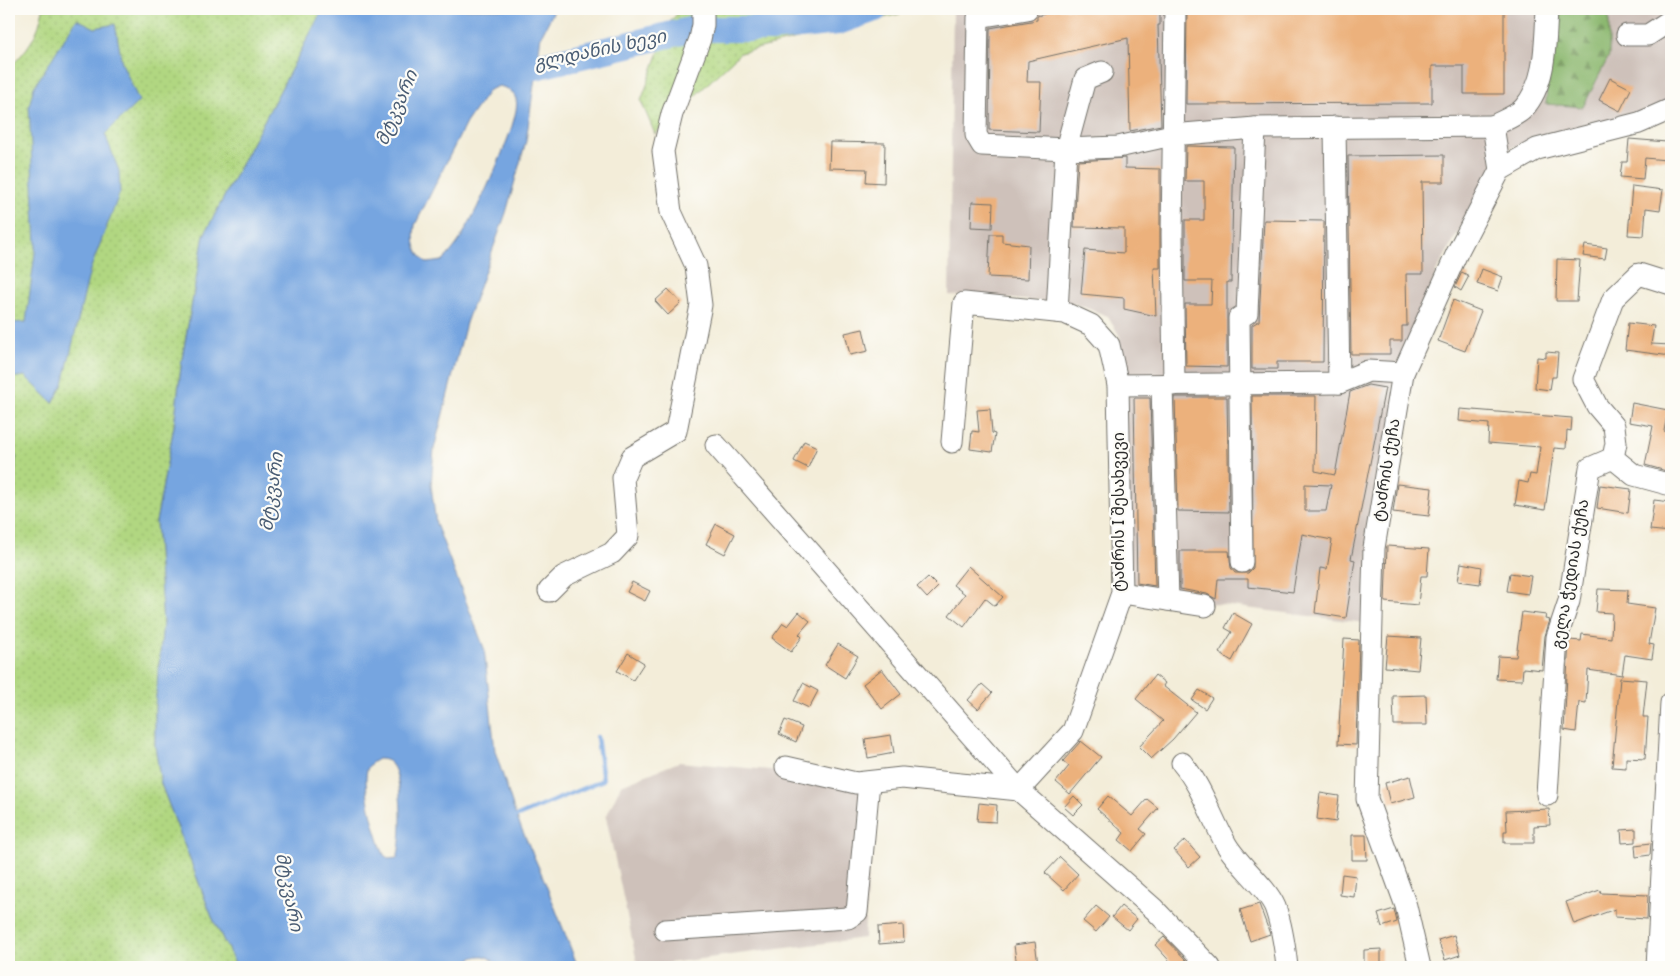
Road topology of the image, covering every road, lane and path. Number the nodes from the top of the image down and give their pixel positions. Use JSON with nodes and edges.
{"nodes":[{"id":1,"x":703,"y":9,"type":"edge"},
{"id":2,"x":1026,"y":9,"type":"edge"},
{"id":3,"x":1175,"y":9,"type":"edge"},
{"id":4,"x":1547,"y":9,"type":"edge"},
{"id":5,"x":1671,"y":20,"type":"edge"},
{"id":6,"x":1627,"y":35,"type":"dead end"},
{"id":7,"x":1102,"y":72,"type":"dead end"},
{"id":8,"x":1671,"y":109,"type":"edge"},
{"id":9,"x":1492,"y":126,"type":"junction"},
{"id":10,"x":1334,"y":127,"type":"junction"},
{"id":11,"x":1255,"y":128,"type":"junction"},
{"id":12,"x":1172,"y":134,"type":"junction"},
{"id":13,"x":1066,"y":149,"type":"junction"},
{"id":14,"x":1500,"y":170,"type":"junction"},
{"id":15,"x":1671,"y":284,"type":"edge"},
{"id":16,"x":1057,"y":312,"type":"junction"},
{"id":17,"x":1403,"y":373,"type":"junction"},
{"id":18,"x":1339,"y":382,"type":"junction"},
{"id":19,"x":1240,"y":384,"type":"junction"},
{"id":20,"x":1118,"y":385,"type":"junction"},
{"id":21,"x":1168,"y":385,"type":"junction"},
{"id":22,"x":952,"y":442,"type":"dead end"},
{"id":23,"x":716,"y":445,"type":"dead end"},
{"id":24,"x":1613,"y":458,"type":"junction"},
{"id":25,"x":1671,"y":485,"type":"edge"},
{"id":26,"x":1242,"y":562,"type":"dead end"},
{"id":27,"x":549,"y":591,"type":"dead end"},
{"id":28,"x":1122,"y":593,"type":"junction"},
{"id":29,"x":1168,"y":600,"type":"junction"},
{"id":30,"x":1205,"y":606,"type":"dead end"},
{"id":31,"x":1671,"y":703,"type":"edge"},
{"id":32,"x":1182,"y":763,"type":"dead end"},
{"id":33,"x":786,"y":767,"type":"dead end"},
{"id":34,"x":869,"y":782,"type":"junction"},
{"id":35,"x":1019,"y":790,"type":"junction"},
{"id":36,"x":1547,"y":795,"type":"dead end"},
{"id":37,"x":665,"y":930,"type":"dead end"},
{"id":38,"x":1210,"y":967,"type":"edge"},
{"id":39,"x":1287,"y":967,"type":"edge"},
{"id":40,"x":1420,"y":967,"type":"edge"},
{"id":41,"x":1657,"y":967,"type":"edge"}],
"edges":[{"from":1,"to":27,"type":"street"},
{"from":2,"to":13,"type":"street"},
{"from":3,"to":12,"type":"street"},
{"from":4,"to":9,"type":"street"},
{"from":5,"to":6,"type":"street"},
{"from":7,"to":13,"type":"street"},
{"from":8,"to":14,"type":"street"},
{"from":9,"to":10,"type":"street"},
{"from":9,"to":14,"type":"street"},
{"from":10,"to":11,"type":"street"},
{"from":10,"to":18,"type":"street"},
{"from":11,"to":12,"type":"street"},
{"from":11,"to":19,"type":"street"},
{"from":12,"to":13,"type":"street"},
{"from":12,"to":21,"type":"street"},
{"from":13,"to":16,"type":"street"},
{"from":14,"to":17,"type":"street","name":"ტაძრის ქუჩა"},
{"from":15,"to":24,"type":"street"},
{"from":16,"to":20,"type":"street","name":"ტაძრის I შესახვევი"},
{"from":16,"to":22,"type":"street","name":"ტაძრის I შესახვევი"},
{"from":17,"to":18,"type":"street"},
{"from":17,"to":40,"type":"street","name":"ტაძრის ქუჩა"},
{"from":18,"to":19,"type":"street"},
{"from":19,"to":21,"type":"street"},
{"from":19,"to":26,"type":"street"},
{"from":20,"to":21,"type":"street"},
{"from":20,"to":28,"type":"street","name":"ტაძრის I შესახვევი"},
{"from":21,"to":29,"type":"street"},
{"from":23,"to":35,"type":"street"},
{"from":24,"to":25,"type":"street"},
{"from":24,"to":36,"type":"street","name":"გელა ჭედიას ქუჩა"},
{"from":28,"to":29,"type":"street"},
{"from":28,"to":35,"type":"street","name":"ტაძრის I შესახვევი"},
{"from":29,"to":30,"type":"street"},
{"from":31,"to":41,"type":"street"},
{"from":32,"to":39,"type":"street"},
{"from":33,"to":34,"type":"street"},
{"from":34,"to":35,"type":"street"},
{"from":34,"to":37,"type":"street"},
{"from":35,"to":38,"type":"street"}]}
